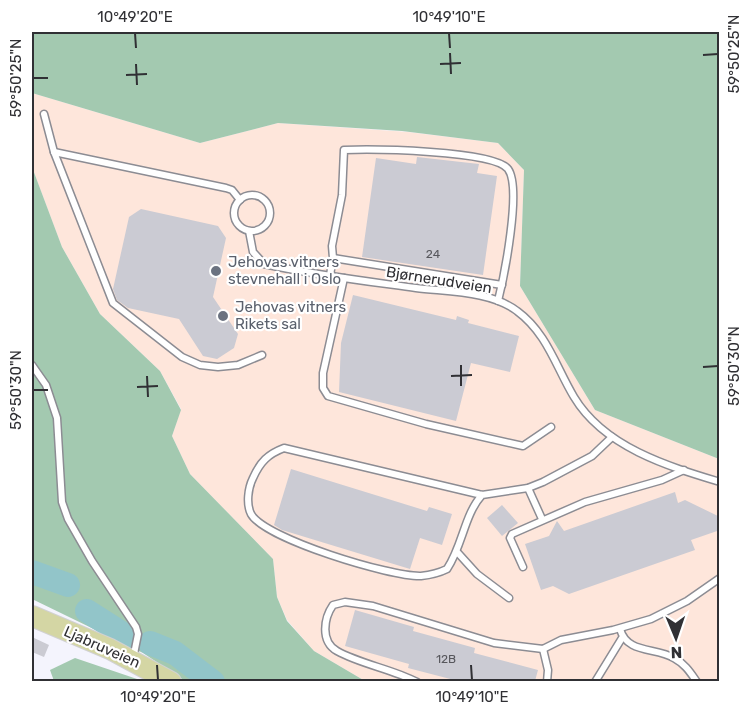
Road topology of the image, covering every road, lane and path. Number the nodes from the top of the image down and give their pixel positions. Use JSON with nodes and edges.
{"nodes":[{"id":1,"x":44,"y":114,"type":"dead end"},
{"id":2,"x":54,"y":152,"type":"junction"},
{"id":3,"x":240,"y":200,"type":"junction"},
{"id":4,"x":249,"y":231,"type":"junction"},
{"id":5,"x":333,"y":258,"type":"junction"},
{"id":6,"x":330,"y":275,"type":"junction"},
{"id":7,"x":344,"y":278,"type":"junction"},
{"id":8,"x":502,"y":285,"type":"junction"},
{"id":9,"x":498,"y":301,"type":"junction"},
{"id":10,"x":262,"y":355,"type":"dead end"},
{"id":11,"x":32,"y":364,"type":"edge"},
{"id":12,"x":551,"y":427,"type":"dead end"},
{"id":13,"x":612,"y":437,"type":"junction"},
{"id":14,"x":684,"y":470,"type":"junction"},
{"id":15,"x":720,"y":482,"type":"edge"},
{"id":16,"x":528,"y":488,"type":"junction"},
{"id":17,"x":482,"y":495,"type":"junction"},
{"id":18,"x":542,"y":519,"type":"junction"},
{"id":19,"x":458,"y":553,"type":"junction"},
{"id":20,"x":523,"y":567,"type":"dead end"},
{"id":21,"x":718,"y":582,"type":"edge"},
{"id":22,"x":509,"y":598,"type":"dead end"},
{"id":23,"x":32,"y":616,"type":"edge"},
{"id":24,"x":620,"y":629,"type":"junction"},
{"id":25,"x":622,"y":638,"type":"junction"},
{"id":26,"x":543,"y":649,"type":"junction"},
{"id":27,"x":133,"y":660,"type":"junction"},
{"id":28,"x":171,"y":681,"type":"edge"},
{"id":29,"x":417,"y":681,"type":"edge"},
{"id":30,"x":546,"y":681,"type":"edge"},
{"id":31,"x":595,"y":681,"type":"edge"},
{"id":32,"x":697,"y":681,"type":"edge"}],
"edges":[{"from":1,"to":2,"type":"lane"},
{"from":2,"to":3,"type":"lane"},
{"from":2,"to":10,"type":"lane"},
{"from":3,"to":4,"type":"lane"},
{"from":3,"to":4,"type":"lane"},
{"from":4,"to":6,"type":"lane","name":"Bjørnerudveien"},
{"from":5,"to":6,"type":"lane"},
{"from":5,"to":8,"type":"lane"},
{"from":5,"to":8,"type":"lane"},
{"from":6,"to":7,"type":"lane","name":"Bjørnerudveien"},
{"from":7,"to":9,"type":"lane","name":"Bjørnerudveien"},
{"from":7,"to":12,"type":"lane"},
{"from":8,"to":9,"type":"lane"},
{"from":9,"to":13,"type":"lane","name":"Bjørnerudveien"},
{"from":11,"to":27,"type":"lane"},
{"from":13,"to":14,"type":"lane","name":"Bjørnerudveien"},
{"from":13,"to":16,"type":"lane"},
{"from":14,"to":15,"type":"lane","name":"Bjørnerudveien"},
{"from":14,"to":18,"type":"lane"},
{"from":16,"to":17,"type":"lane"},
{"from":16,"to":18,"type":"lane"},
{"from":17,"to":19,"type":"lane"},
{"from":17,"to":19,"type":"lane"},
{"from":18,"to":20,"type":"lane"},
{"from":19,"to":22,"type":"lane"},
{"from":21,"to":24,"type":"lane"},
{"from":23,"to":27,"type":"main road","name":"Ljabruveien"},
{"from":24,"to":25,"type":"lane"},
{"from":24,"to":26,"type":"lane"},
{"from":25,"to":31,"type":"lane"},
{"from":25,"to":32,"type":"lane"},
{"from":26,"to":29,"type":"lane"},
{"from":26,"to":30,"type":"lane"},
{"from":27,"to":28,"type":"main road","name":"Ljabruveien"}]}
